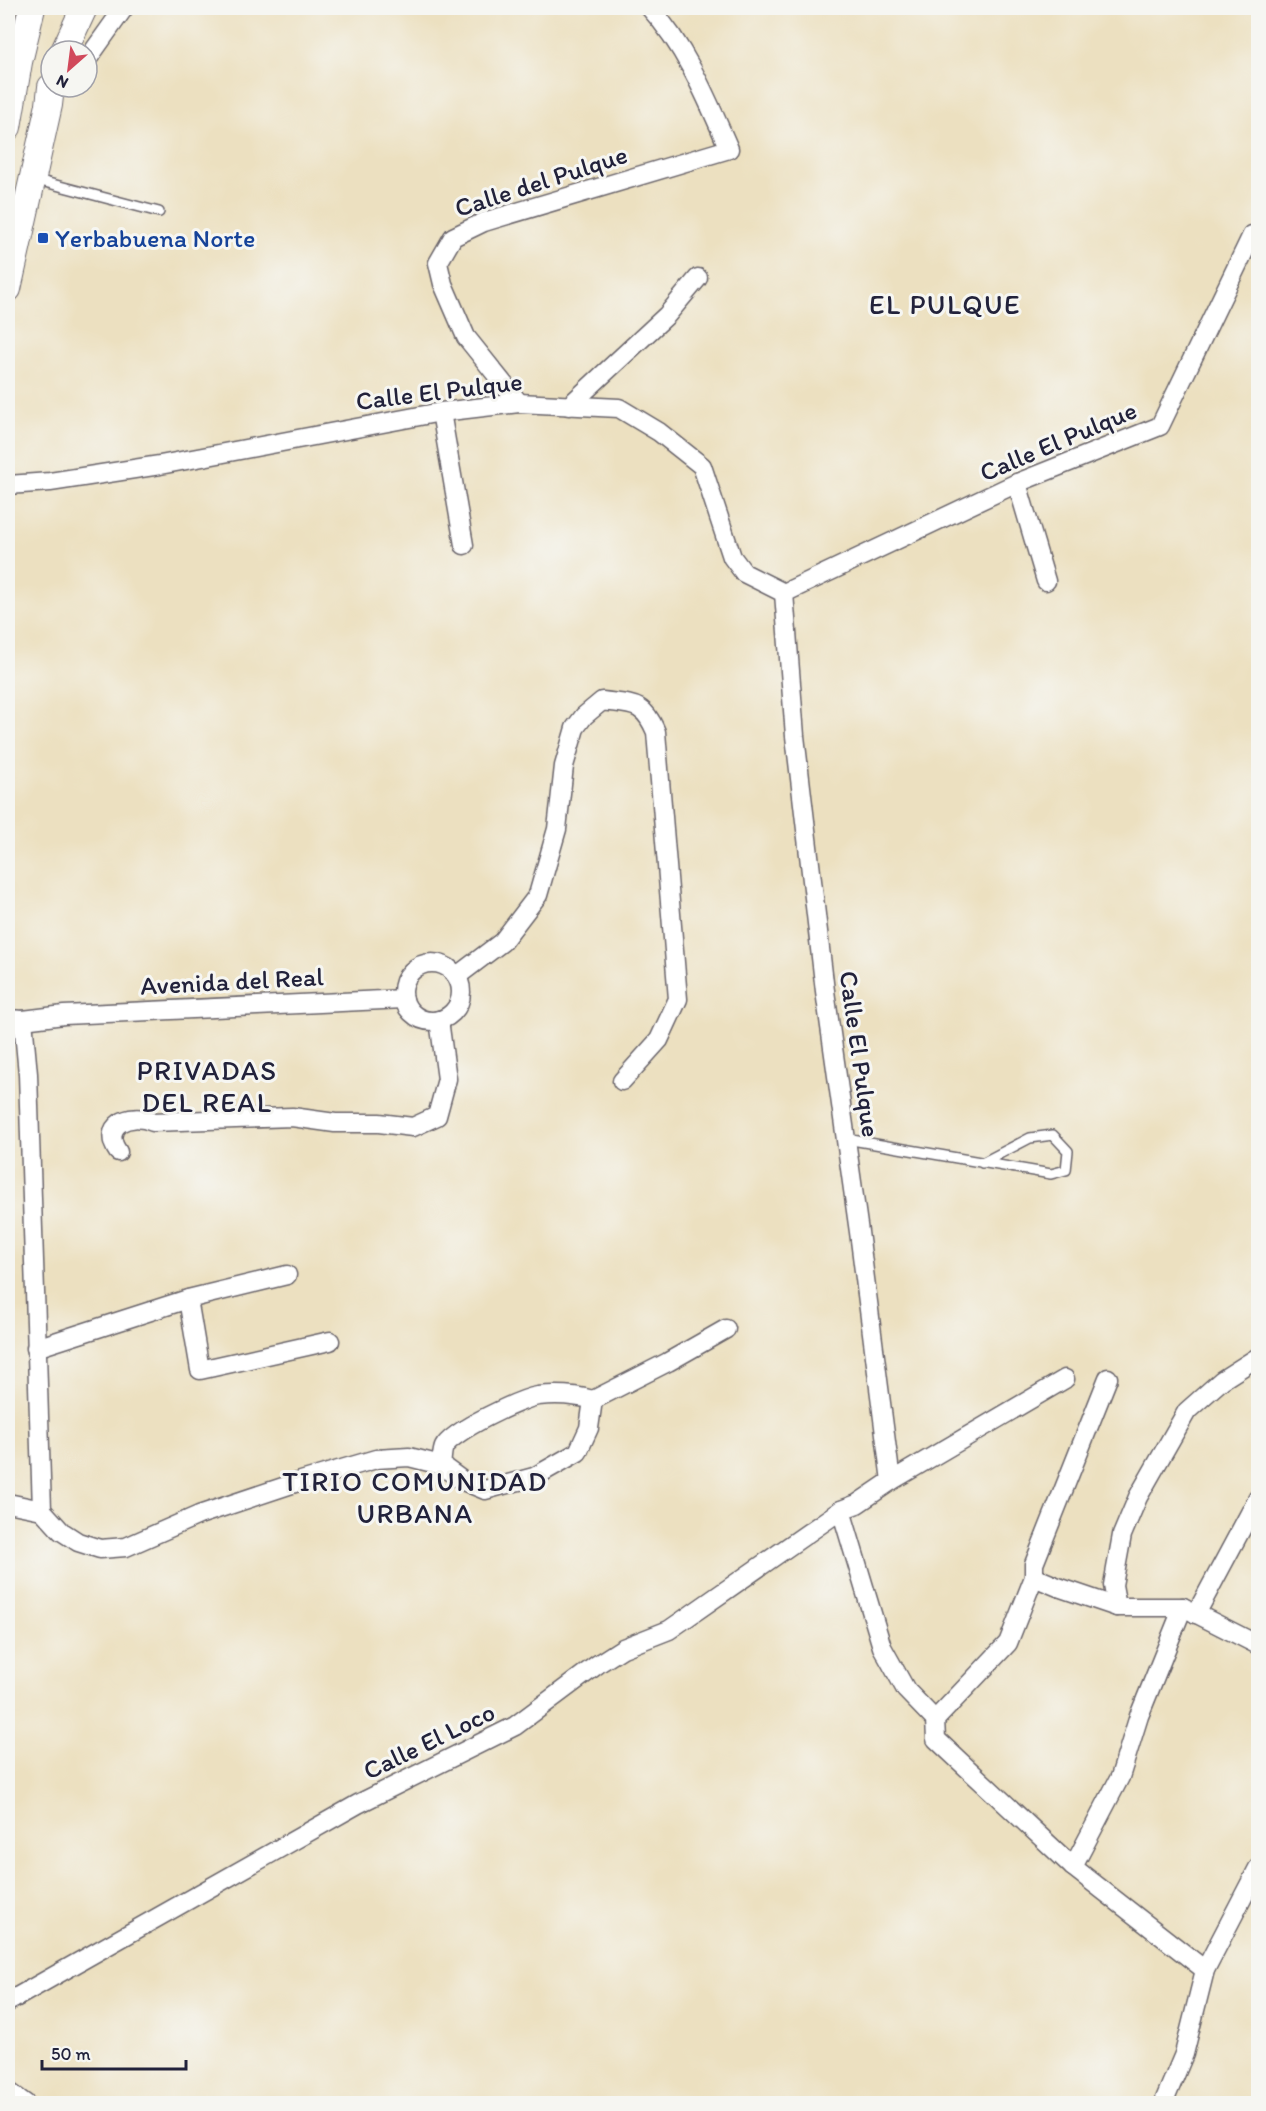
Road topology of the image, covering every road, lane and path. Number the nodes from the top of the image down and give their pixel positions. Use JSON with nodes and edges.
{"nodes":[{"id":1,"x":32,"y":8,"type":"edge"},
{"id":2,"x":84,"y":8,"type":"edge"},
{"id":3,"x":124,"y":8,"type":"edge"},
{"id":4,"x":650,"y":8,"type":"edge"},
{"id":5,"x":70,"y":39,"type":"edge"},
{"id":6,"x":99,"y":43,"type":"edge"},
{"id":7,"x":13,"y":60,"type":"edge"},
{"id":8,"x":49,"y":99,"type":"edge"},
{"id":9,"x":8,"y":127,"type":"edge"},
{"id":10,"x":32,"y":179,"type":"junction"},
{"id":11,"x":159,"y":212,"type":"dead end"},
{"id":12,"x":1252,"y":235,"type":"dead end"},
{"id":13,"x":698,"y":278,"type":"dead end"},
{"id":14,"x":8,"y":289,"type":"edge"},
{"id":15,"x":519,"y":403,"type":"junction"},
{"id":16,"x":568,"y":406,"type":"junction"},
{"id":17,"x":441,"y":412,"type":"junction"},
{"id":18,"x":1017,"y":483,"type":"junction"},
{"id":19,"x":8,"y":485,"type":"edge"},
{"id":20,"x":464,"y":545,"type":"dead end"},
{"id":21,"x":1046,"y":581,"type":"dead end"},
{"id":22,"x":784,"y":593,"type":"junction"},
{"id":23,"x":457,"y":976,"type":"junction"},
{"id":24,"x":404,"y":999,"type":"junction"},
{"id":25,"x":15,"y":1020,"type":"edge"},
{"id":26,"x":439,"y":1020,"type":"junction"},
{"id":27,"x":622,"y":1081,"type":"dead end"},
{"id":28,"x":846,"y":1139,"type":"junction"},
{"id":29,"x":118,"y":1152,"type":"dead end"},
{"id":30,"x":982,"y":1163,"type":"junction"},
{"id":31,"x":287,"y":1275,"type":"dead end"},
{"id":32,"x":188,"y":1299,"type":"junction"},
{"id":33,"x":726,"y":1329,"type":"dead end"},
{"id":34,"x":330,"y":1341,"type":"dead end"},
{"id":35,"x":36,"y":1348,"type":"junction"},
{"id":36,"x":1258,"y":1357,"type":"edge"},
{"id":37,"x":1108,"y":1378,"type":"dead end"},
{"id":38,"x":1065,"y":1379,"type":"dead end"},
{"id":39,"x":594,"y":1400,"type":"junction"},
{"id":40,"x":441,"y":1465,"type":"junction"},
{"id":41,"x":891,"y":1481,"type":"junction"},
{"id":42,"x":1258,"y":1498,"type":"edge"},
{"id":43,"x":8,"y":1503,"type":"edge"},
{"id":44,"x":849,"y":1507,"type":"junction"},
{"id":45,"x":42,"y":1510,"type":"junction"},
{"id":46,"x":1034,"y":1576,"type":"junction"},
{"id":47,"x":1117,"y":1607,"type":"junction"},
{"id":48,"x":1190,"y":1610,"type":"junction"},
{"id":49,"x":1258,"y":1645,"type":"edge"},
{"id":50,"x":935,"y":1720,"type":"junction"},
{"id":51,"x":1073,"y":1867,"type":"junction"},
{"id":52,"x":1258,"y":1868,"type":"edge"},
{"id":53,"x":1205,"y":1970,"type":"junction"},
{"id":54,"x":8,"y":2002,"type":"edge"},
{"id":55,"x":8,"y":2091,"type":"edge"},
{"id":56,"x":27,"y":2103,"type":"edge"},
{"id":57,"x":1163,"y":2103,"type":"edge"}],
"edges":[{"from":1,"to":7,"type":"main road"},
{"from":2,"to":5,"type":"main road"},
{"from":3,"to":6,"type":"street"},
{"from":4,"to":15,"type":"street","name":"Calle del Pulque"},
{"from":7,"to":9,"type":"main road"},
{"from":8,"to":10,"type":"main road"},
{"from":10,"to":11,"type":"lane"},
{"from":10,"to":14,"type":"main road"},
{"from":12,"to":18,"type":"street","name":"Calle El Pulque"},
{"from":13,"to":16,"type":"street"},
{"from":15,"to":16,"type":"street","name":"Calle El Pulque"},
{"from":15,"to":17,"type":"street","name":"Calle El Pulque"},
{"from":16,"to":22,"type":"street","name":"Calle El Pulque"},
{"from":17,"to":19,"type":"street","name":"Calle El Pulque"},
{"from":17,"to":20,"type":"street"},
{"from":18,"to":21,"type":"street"},
{"from":18,"to":22,"type":"street","name":"Calle El Pulque"},
{"from":22,"to":28,"type":"street","name":"Calle El Pulque"},
{"from":23,"to":24,"type":"street"},
{"from":23,"to":26,"type":"street"},
{"from":23,"to":27,"type":"street"},
{"from":24,"to":25,"type":"street","name":"Avenida del Real"},
{"from":24,"to":26,"type":"street"},
{"from":25,"to":35,"type":"street"},
{"from":26,"to":29,"type":"street"},
{"from":28,"to":30,"type":"lane"},
{"from":28,"to":41,"type":"street","name":"Calle El Pulque"},
{"from":30,"to":30,"type":"lane"},
{"from":31,"to":32,"type":"street"},
{"from":32,"to":34,"type":"street"},
{"from":32,"to":35,"type":"street"},
{"from":33,"to":39,"type":"street"},
{"from":35,"to":45,"type":"street"},
{"from":36,"to":47,"type":"street"},
{"from":37,"to":46,"type":"street"},
{"from":38,"to":41,"type":"street"},
{"from":39,"to":40,"type":"street"},
{"from":39,"to":40,"type":"street"},
{"from":40,"to":45,"type":"street"},
{"from":41,"to":44,"type":"street"},
{"from":42,"to":48,"type":"street"},
{"from":43,"to":45,"type":"street"},
{"from":44,"to":50,"type":"street"},
{"from":44,"to":54,"type":"street","name":"Calle El Loco"},
{"from":46,"to":47,"type":"street"},
{"from":46,"to":50,"type":"street"},
{"from":47,"to":48,"type":"street"},
{"from":48,"to":49,"type":"street"},
{"from":48,"to":51,"type":"street"},
{"from":50,"to":51,"type":"street"},
{"from":51,"to":53,"type":"street"},
{"from":52,"to":53,"type":"street"},
{"from":53,"to":57,"type":"street"},
{"from":55,"to":56,"type":"street"}]}
